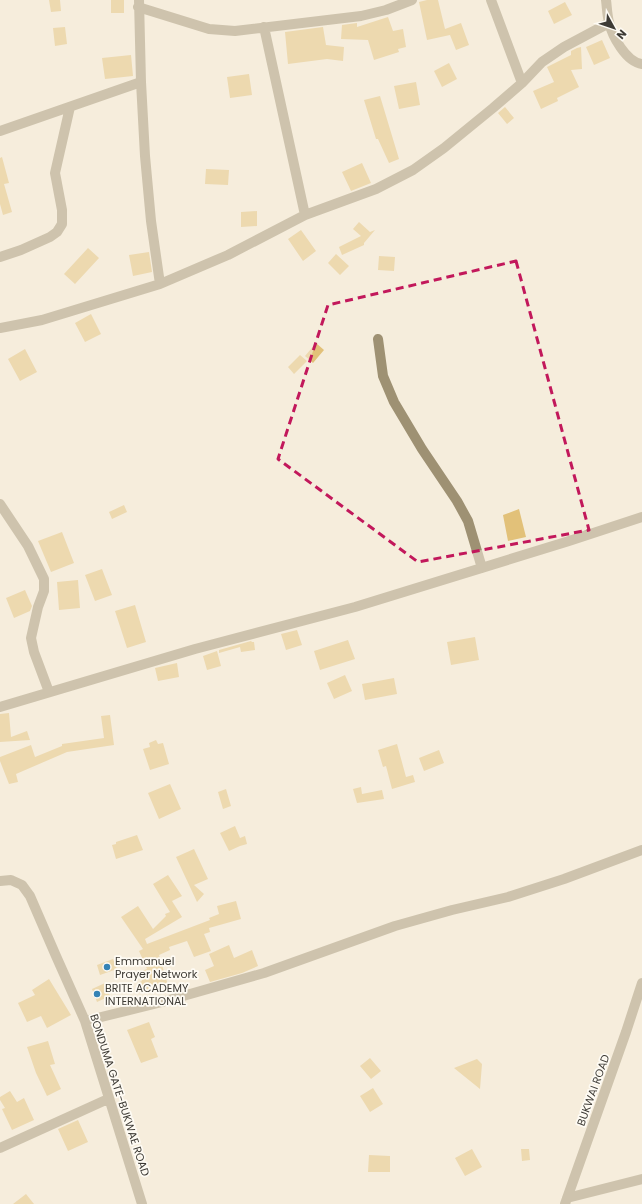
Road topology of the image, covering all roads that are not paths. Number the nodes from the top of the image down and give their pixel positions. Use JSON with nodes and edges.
{"nodes":[{"id":1,"x":412,"y":0,"type":"edge"},
{"id":2,"x":491,"y":0,"type":"edge"},
{"id":3,"x":606,"y":0,"type":"edge"},
{"id":4,"x":139,"y":3,"type":"edge"},
{"id":5,"x":609,"y":23,"type":"junction"},
{"id":6,"x":264,"y":27,"type":"junction"},
{"id":7,"x":642,"y":64,"type":"edge"},
{"id":8,"x":141,"y":82,"type":"junction"},
{"id":9,"x":522,"y":83,"type":"junction"},
{"id":10,"x":70,"y":107,"type":"junction"},
{"id":11,"x":0,"y":131,"type":"edge"},
{"id":12,"x":305,"y":216,"type":"junction"},
{"id":13,"x":0,"y":257,"type":"edge"},
{"id":14,"x":160,"y":284,"type":"junction"},
{"id":15,"x":0,"y":328,"type":"edge"},
{"id":16,"x":378,"y":339,"type":"dead end"},
{"id":17,"x":0,"y":504,"type":"edge"},
{"id":18,"x":642,"y":517,"type":"edge"},
{"id":19,"x":482,"y":568,"type":"junction"},
{"id":20,"x":49,"y":692,"type":"junction"},
{"id":21,"x":0,"y":707,"type":"edge"},
{"id":22,"x":642,"y":850,"type":"edge"},
{"id":23,"x":0,"y":881,"type":"edge"},
{"id":24,"x":642,"y":983,"type":"edge"},
{"id":25,"x":85,"y":1021,"type":"junction"},
{"id":26,"x":108,"y":1100,"type":"junction"},
{"id":27,"x":0,"y":1148,"type":"edge"},
{"id":28,"x":642,"y":1179,"type":"edge"},
{"id":29,"x":566,"y":1201,"type":"edge"},
{"id":30,"x":142,"y":1204,"type":"edge"}],
"edges":[{"from":1,"to":6,"type":"street"},
{"from":2,"to":9,"type":"street"},
{"from":3,"to":5,"type":"street"},
{"from":4,"to":6,"type":"street"},
{"from":4,"to":8,"type":"street"},
{"from":5,"to":7,"type":"street"},
{"from":5,"to":9,"type":"street"},
{"from":6,"to":12,"type":"street"},
{"from":8,"to":10,"type":"street"},
{"from":8,"to":14,"type":"street"},
{"from":9,"to":12,"type":"street"},
{"from":10,"to":11,"type":"street"},
{"from":10,"to":13,"type":"street"},
{"from":12,"to":14,"type":"street"},
{"from":14,"to":15,"type":"street"},
{"from":16,"to":19,"type":"street"},
{"from":17,"to":20,"type":"street"},
{"from":18,"to":19,"type":"street"},
{"from":19,"to":20,"type":"street"},
{"from":20,"to":21,"type":"street"},
{"from":22,"to":25,"type":"street"},
{"from":23,"to":25,"type":"street","name":"BONDUMA GATE-BUKWAE ROAD"},
{"from":24,"to":29,"type":"street","name":"BUKWAI ROAD"},
{"from":25,"to":26,"type":"street","name":"BONDUMA GATE-BUKWAE ROAD"},
{"from":26,"to":27,"type":"street"},
{"from":26,"to":30,"type":"street","name":"BONDUMA GATE-BUKWAE ROAD"},
{"from":28,"to":29,"type":"street"}]}
